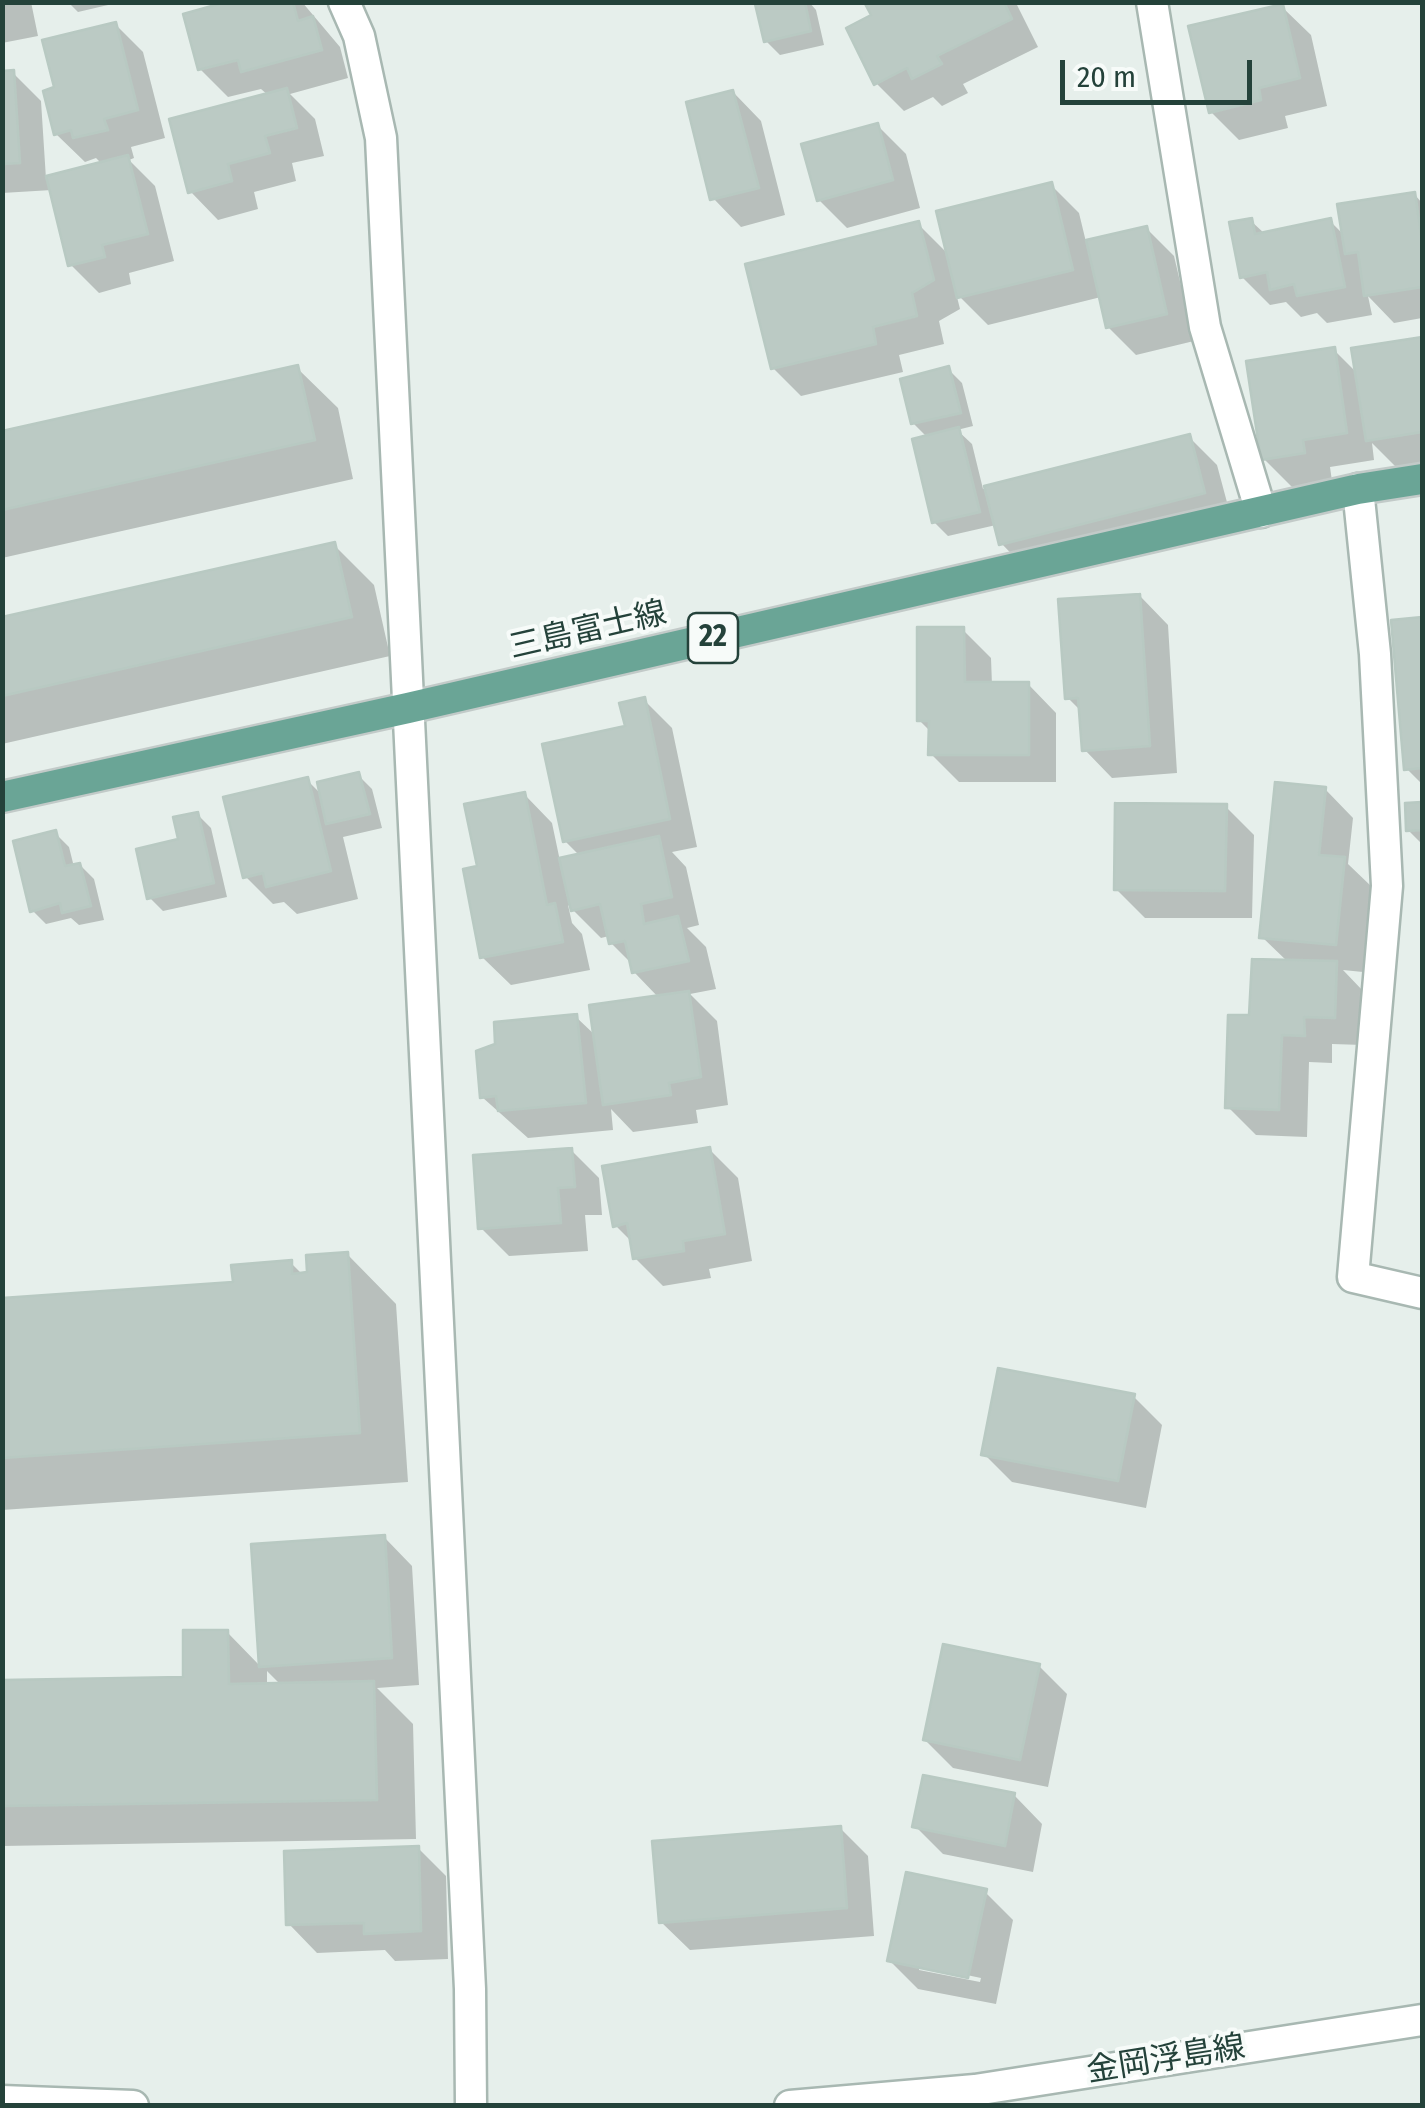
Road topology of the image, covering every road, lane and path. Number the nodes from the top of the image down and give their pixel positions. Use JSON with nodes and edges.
{"nodes":[{"id":1,"x":344,"y":2,"type":"edge"},
{"id":2,"x":1152,"y":2,"type":"edge"},
{"id":3,"x":1422,"y":478,"type":"edge"},
{"id":4,"x":1358,"y":489,"type":"junction"},
{"id":5,"x":1260,"y":512,"type":"junction"},
{"id":6,"x":408,"y":708,"type":"junction"},
{"id":7,"x":2,"y":797,"type":"edge"},
{"id":8,"x":1422,"y":1293,"type":"edge"},
{"id":9,"x":1422,"y":2020,"type":"edge"},
{"id":10,"x":2,"y":2101,"type":"edge"},
{"id":11,"x":133,"y":2106,"type":"edge"},
{"id":12,"x":470,"y":2106,"type":"edge"},
{"id":13,"x":790,"y":2106,"type":"edge"}],
"edges":[{"from":1,"to":6,"type":"street"},
{"from":2,"to":5,"type":"street"},
{"from":3,"to":4,"type":"main road","name":"三島富士線","number":"22"},
{"from":4,"to":5,"type":"main road","name":"三島富士線","number":"22"},
{"from":4,"to":8,"type":"street"},
{"from":5,"to":6,"type":"main road","name":"三島富士線","number":"22"},
{"from":6,"to":7,"type":"main road","name":"三島富士線","number":"22"},
{"from":6,"to":12,"type":"street"},
{"from":9,"to":13,"type":"street","name":"金岡浮島線"},
{"from":10,"to":11,"type":"street"}]}
